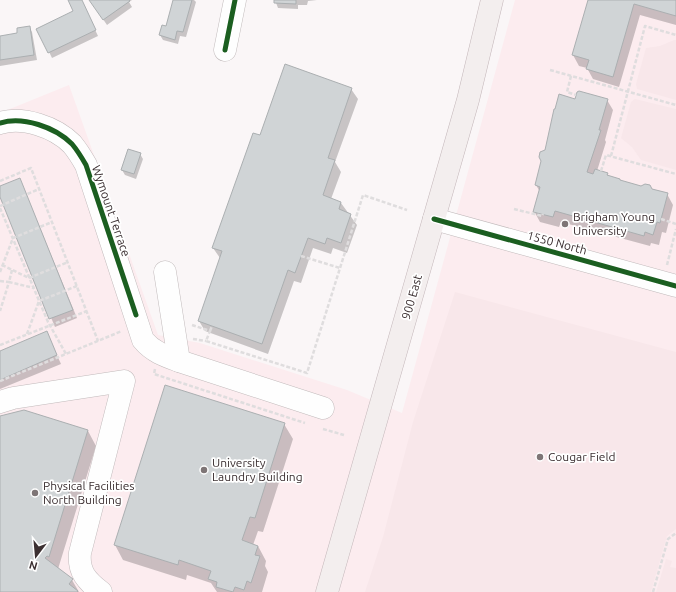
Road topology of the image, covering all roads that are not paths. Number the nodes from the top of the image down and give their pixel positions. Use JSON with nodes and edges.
{"nodes":[{"id":1,"x":235,"y":0,"type":"edge"},
{"id":2,"x":492,"y":0,"type":"edge"},
{"id":3,"x":225,"y":50,"type":"dead end"},
{"id":4,"x":0,"y":124,"type":"edge"},
{"id":5,"x":434,"y":219,"type":"junction"},
{"id":6,"x":165,"y":272,"type":"dead end"},
{"id":7,"x":671,"y":278,"type":"edge"},
{"id":8,"x":179,"y":361,"type":"junction"},
{"id":9,"x":0,"y":402,"type":"edge"},
{"id":10,"x":323,"y":419,"type":"road end"},
{"id":11,"x":101,"y":592,"type":"edge"},
{"id":12,"x":327,"y":592,"type":"edge"}],
"edges":[{"from":1,"to":3,"type":"street"},
{"from":2,"to":5,"type":"main road","name":"900 East"},
{"from":4,"to":8,"type":"street","name":"Wymount Terrace"},
{"from":5,"to":7,"type":"street","name":"1550 North"},
{"from":5,"to":12,"type":"main road","name":"900 East"},
{"from":6,"to":8,"type":"street"},
{"from":8,"to":10,"type":"street","name":"Wymount Terrace"},
{"from":9,"to":11,"type":"street"}]}
